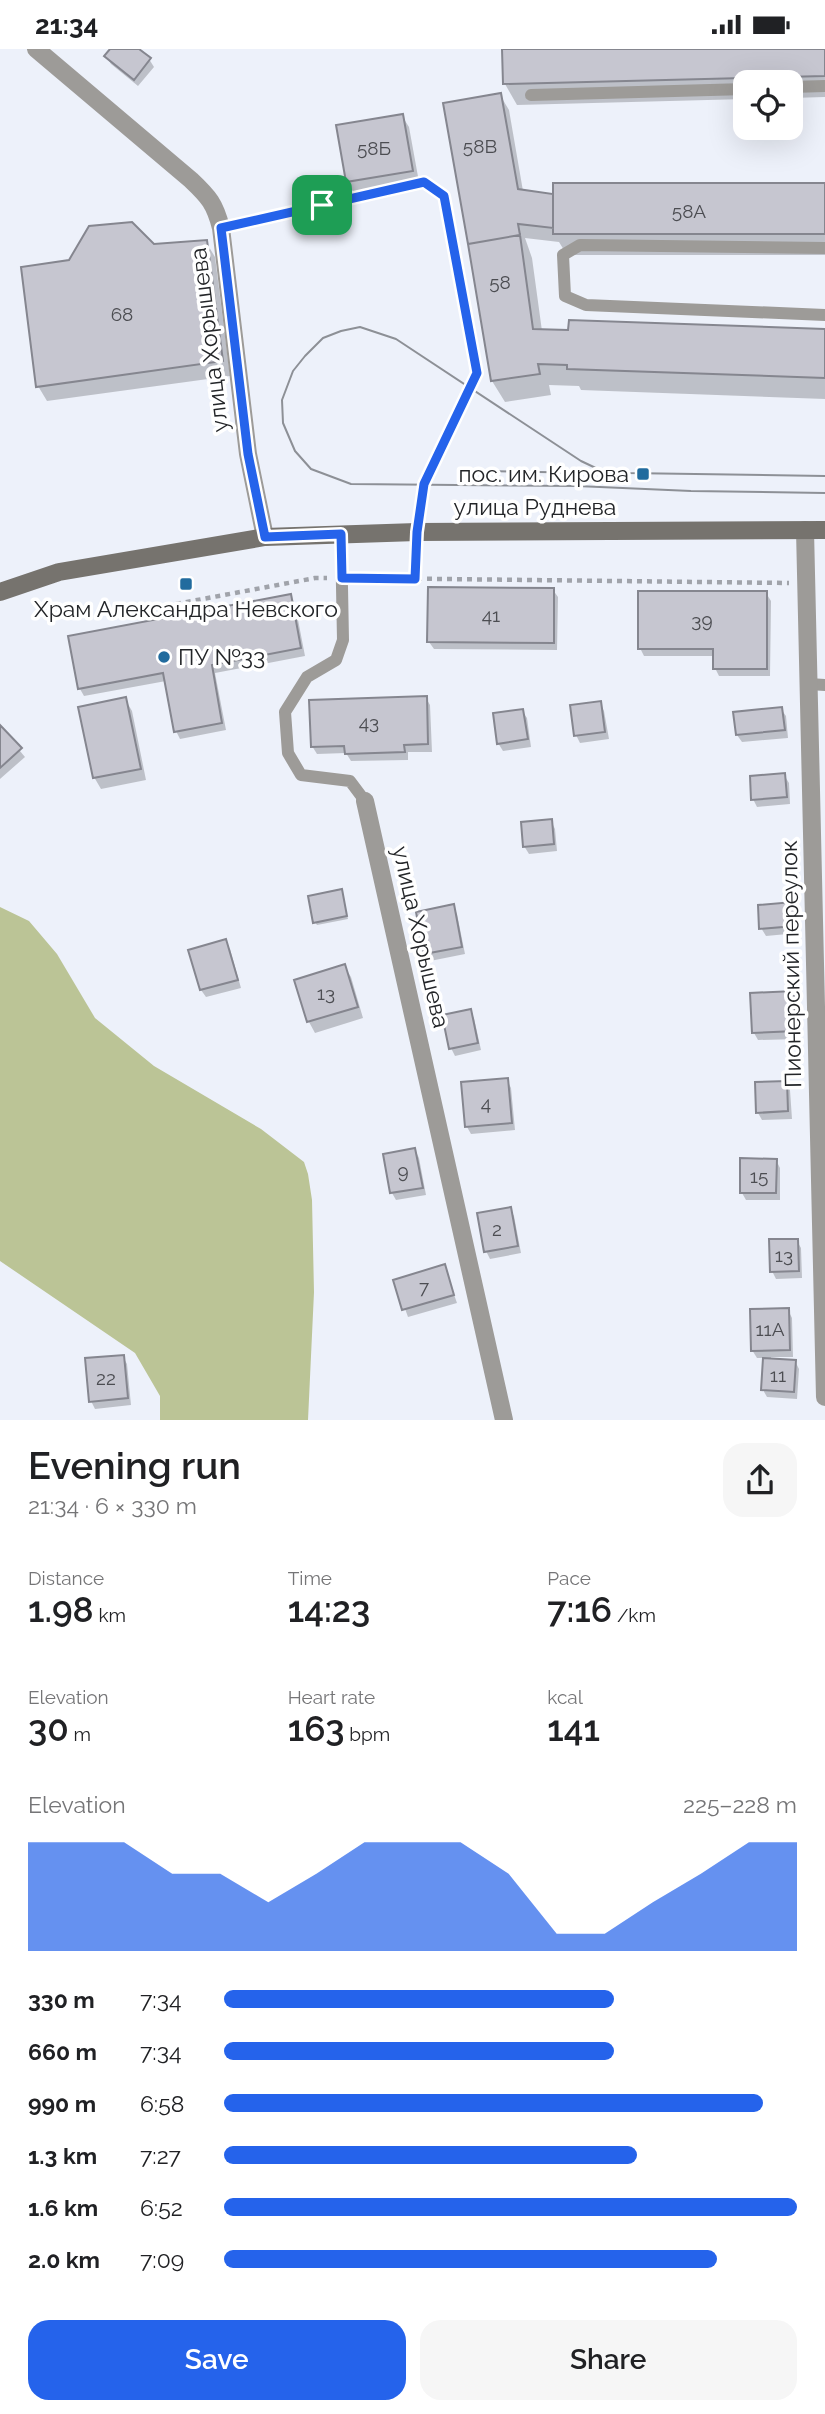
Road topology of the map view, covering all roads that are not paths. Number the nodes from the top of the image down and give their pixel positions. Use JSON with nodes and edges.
{"nodes":[{"id":1,"x":36,"y":49,"type":"edge"},
{"id":2,"x":825,"y":86,"type":"edge"},
{"id":3,"x":803,"y":87,"type":"edge"},
{"id":4,"x":733,"y":89,"type":"edge"},
{"id":5,"x":531,"y":95,"type":"dead end"},
{"id":6,"x":221,"y":228,"type":"junction"},
{"id":7,"x":825,"y":248,"type":"edge"},
{"id":8,"x":825,"y":315,"type":"edge"},
{"id":9,"x":477,"y":373,"type":"road end"},
{"id":10,"x":805,"y":530,"type":"junction"},
{"id":11,"x":825,"y":530,"type":"edge"},
{"id":12,"x":341,"y":534,"type":"junction"},
{"id":13,"x":265,"y":537,"type":"junction"},
{"id":14,"x":0,"y":592,"type":"edge"},
{"id":15,"x":817,"y":685,"type":"edge"},
{"id":16,"x":365,"y":801,"type":"joint"},
{"id":17,"x":825,"y":1397,"type":"edge"},
{"id":18,"x":504,"y":1420,"type":"edge"}],
"edges":[{"from":1,"to":6,"type":"street","name":"улица Хорышева"},
{"from":2,"to":3,"type":"lane"},
{"from":4,"to":5,"type":"lane"},
{"from":6,"to":9,"type":"lane"},
{"from":6,"to":13,"type":"street","name":"улица Хорышева"},
{"from":7,"to":8,"type":"lane"},
{"from":10,"to":11,"type":"main road","name":"улица Руднева"},
{"from":10,"to":12,"type":"main road","name":"улица Руднева"},
{"from":10,"to":15,"type":"street","name":"Пионерский переулок"},
{"from":12,"to":13,"type":"main road","name":"улица Руднева"},
{"from":12,"to":16,"type":"lane","name":"улица Хорышева"},
{"from":13,"to":14,"type":"main road","name":"улица Руднева"},
{"from":15,"to":17,"type":"street","name":"Пионерский переулок"},
{"from":16,"to":18,"type":"street","name":"улица Хорышева"}]}
